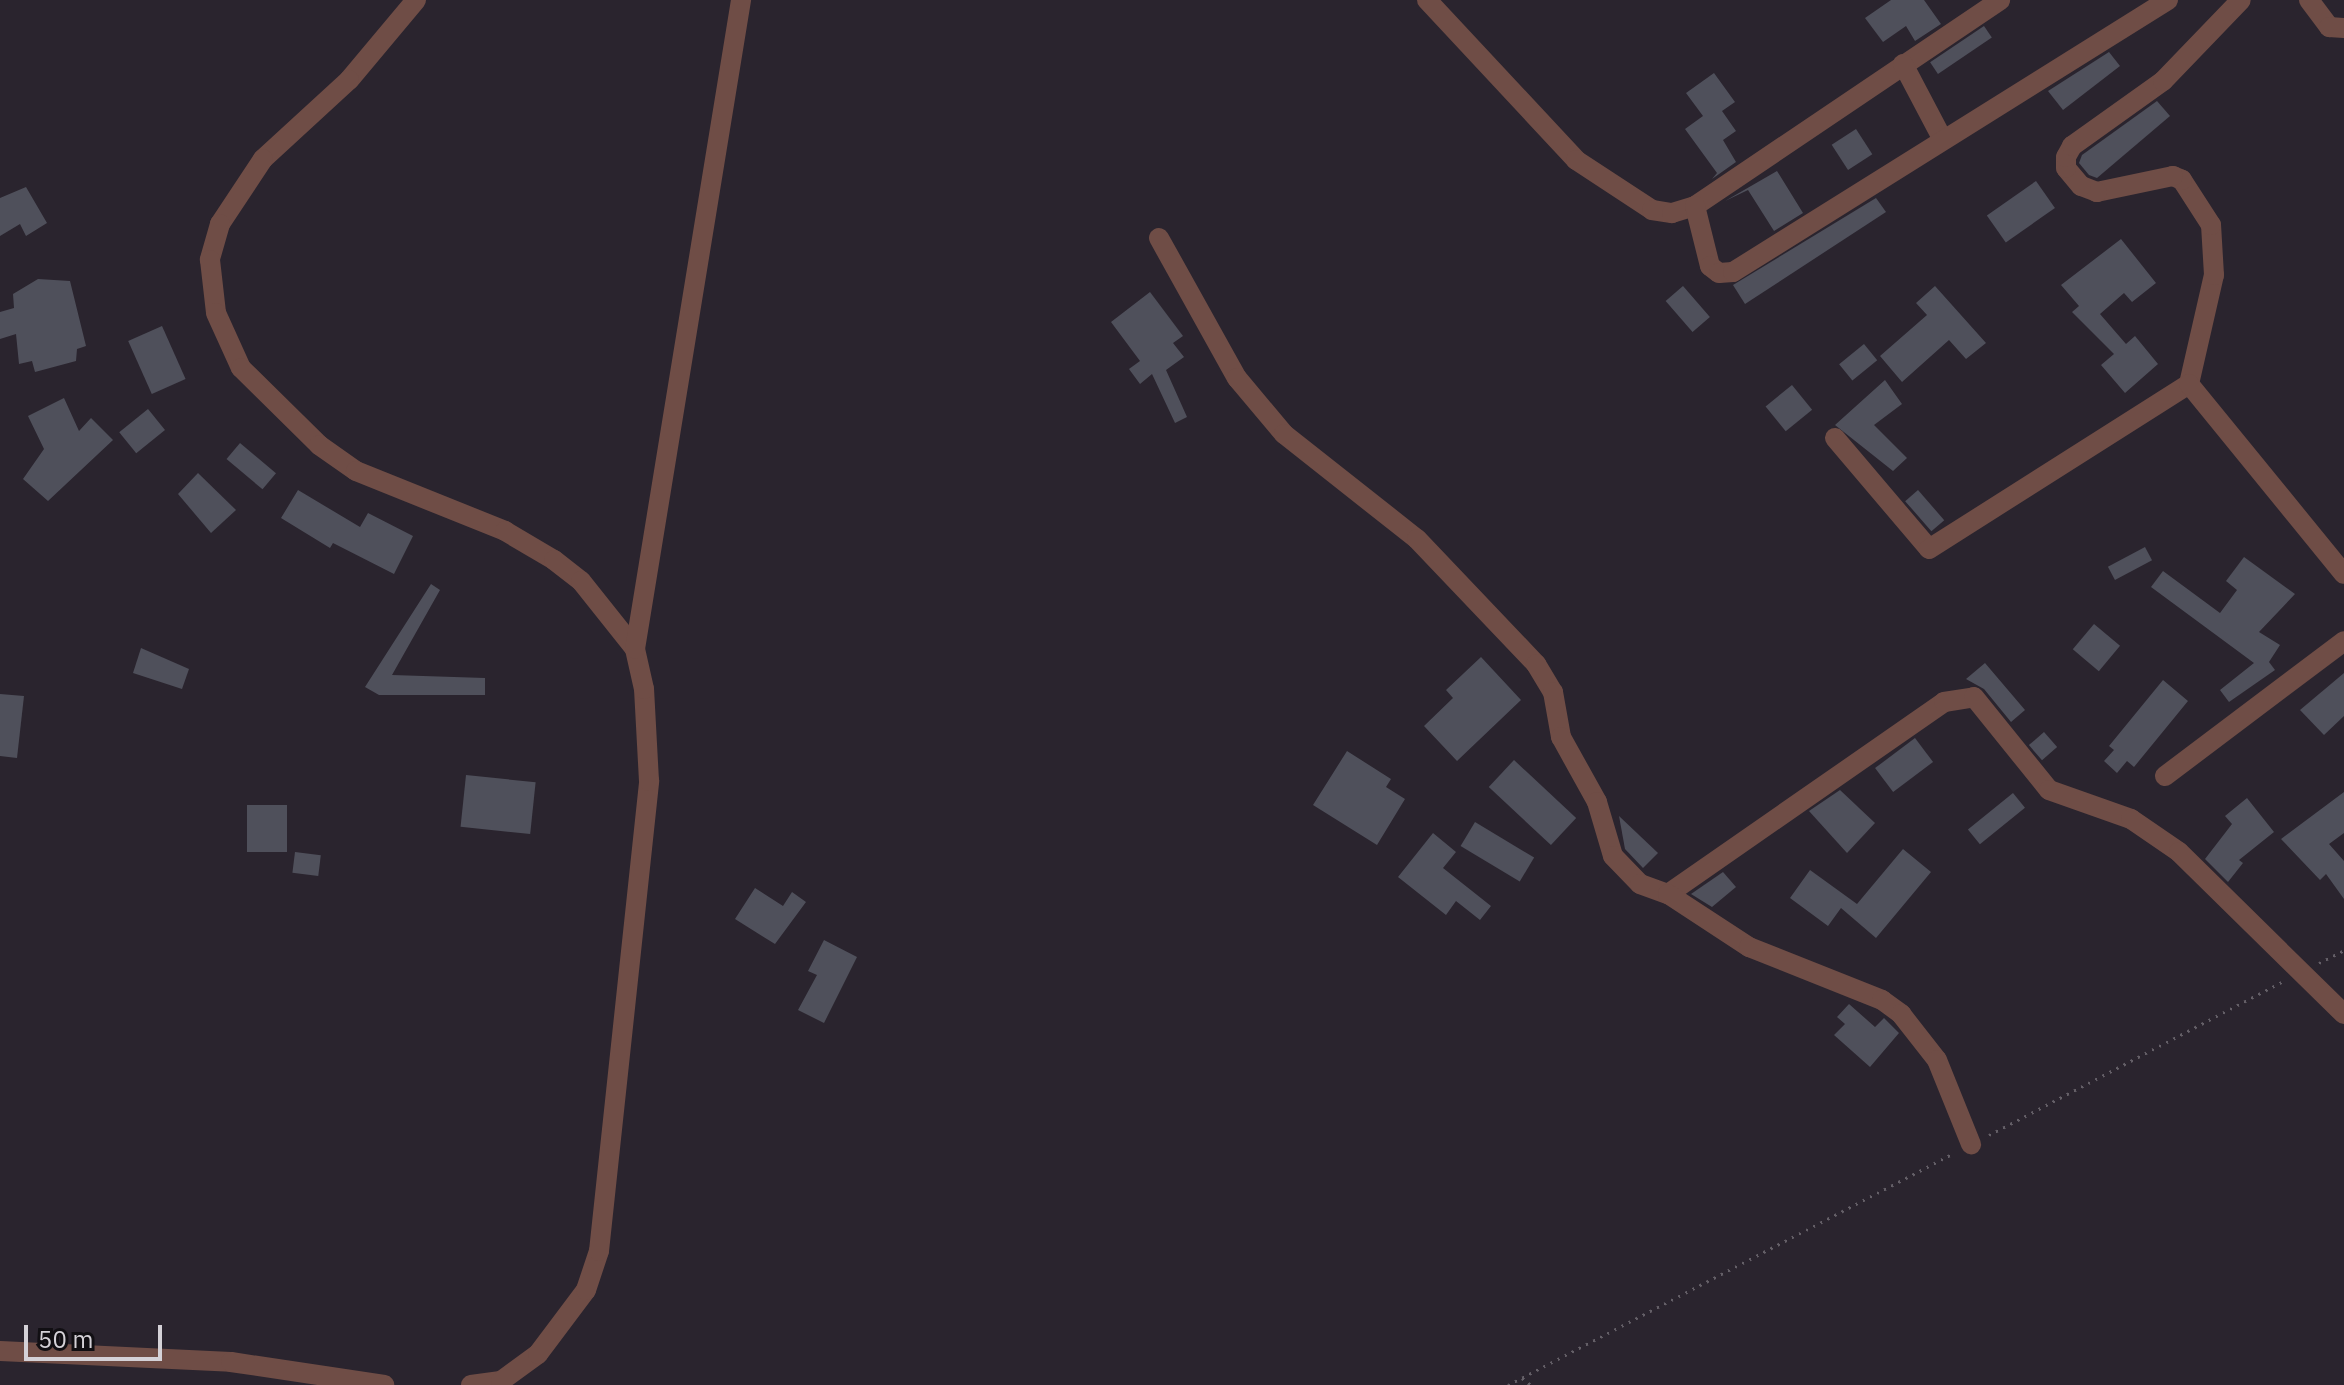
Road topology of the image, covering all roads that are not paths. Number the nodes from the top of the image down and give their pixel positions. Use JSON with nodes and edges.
{"nodes":[{"id":1,"x":416,"y":0,"type":"edge"},
{"id":2,"x":741,"y":0,"type":"edge"},
{"id":3,"x":1427,"y":0,"type":"edge"},
{"id":4,"x":2000,"y":0,"type":"edge"},
{"id":5,"x":2168,"y":0,"type":"edge"},
{"id":6,"x":2241,"y":0,"type":"edge"},
{"id":7,"x":2309,"y":0,"type":"edge"},
{"id":8,"x":2344,"y":28,"type":"edge"},
{"id":9,"x":1903,"y":64,"type":"junction"},
{"id":10,"x":1942,"y":138,"type":"junction"},
{"id":11,"x":1695,"y":206,"type":"junction"},
{"id":12,"x":1159,"y":238,"type":"dead end"},
{"id":13,"x":2189,"y":384,"type":"junction"},
{"id":14,"x":1835,"y":438,"type":"dead end"},
{"id":15,"x":2344,"y":574,"type":"edge"},
{"id":16,"x":2344,"y":641,"type":"edge"},
{"id":17,"x":635,"y":649,"type":"junction"},
{"id":18,"x":2165,"y":776,"type":"dead end"},
{"id":19,"x":1668,"y":894,"type":"junction"},
{"id":20,"x":2344,"y":1014,"type":"edge"},
{"id":21,"x":1971,"y":1144,"type":"road end"},
{"id":22,"x":0,"y":1351,"type":"edge"},
{"id":23,"x":384,"y":1385,"type":"edge"},
{"id":24,"x":471,"y":1385,"type":"edge"}],
"edges":[{"from":1,"to":17,"type":"street"},
{"from":2,"to":17,"type":"street"},
{"from":3,"to":11,"type":"street"},
{"from":4,"to":9,"type":"street"},
{"from":5,"to":10,"type":"street"},
{"from":6,"to":13,"type":"street"},
{"from":7,"to":8,"type":"street"},
{"from":9,"to":10,"type":"street"},
{"from":9,"to":11,"type":"street"},
{"from":10,"to":11,"type":"street"},
{"from":12,"to":19,"type":"street"},
{"from":13,"to":14,"type":"street"},
{"from":13,"to":15,"type":"street"},
{"from":16,"to":18,"type":"street"},
{"from":17,"to":24,"type":"street"},
{"from":19,"to":20,"type":"street"},
{"from":19,"to":21,"type":"street"},
{"from":22,"to":23,"type":"street"}]}
